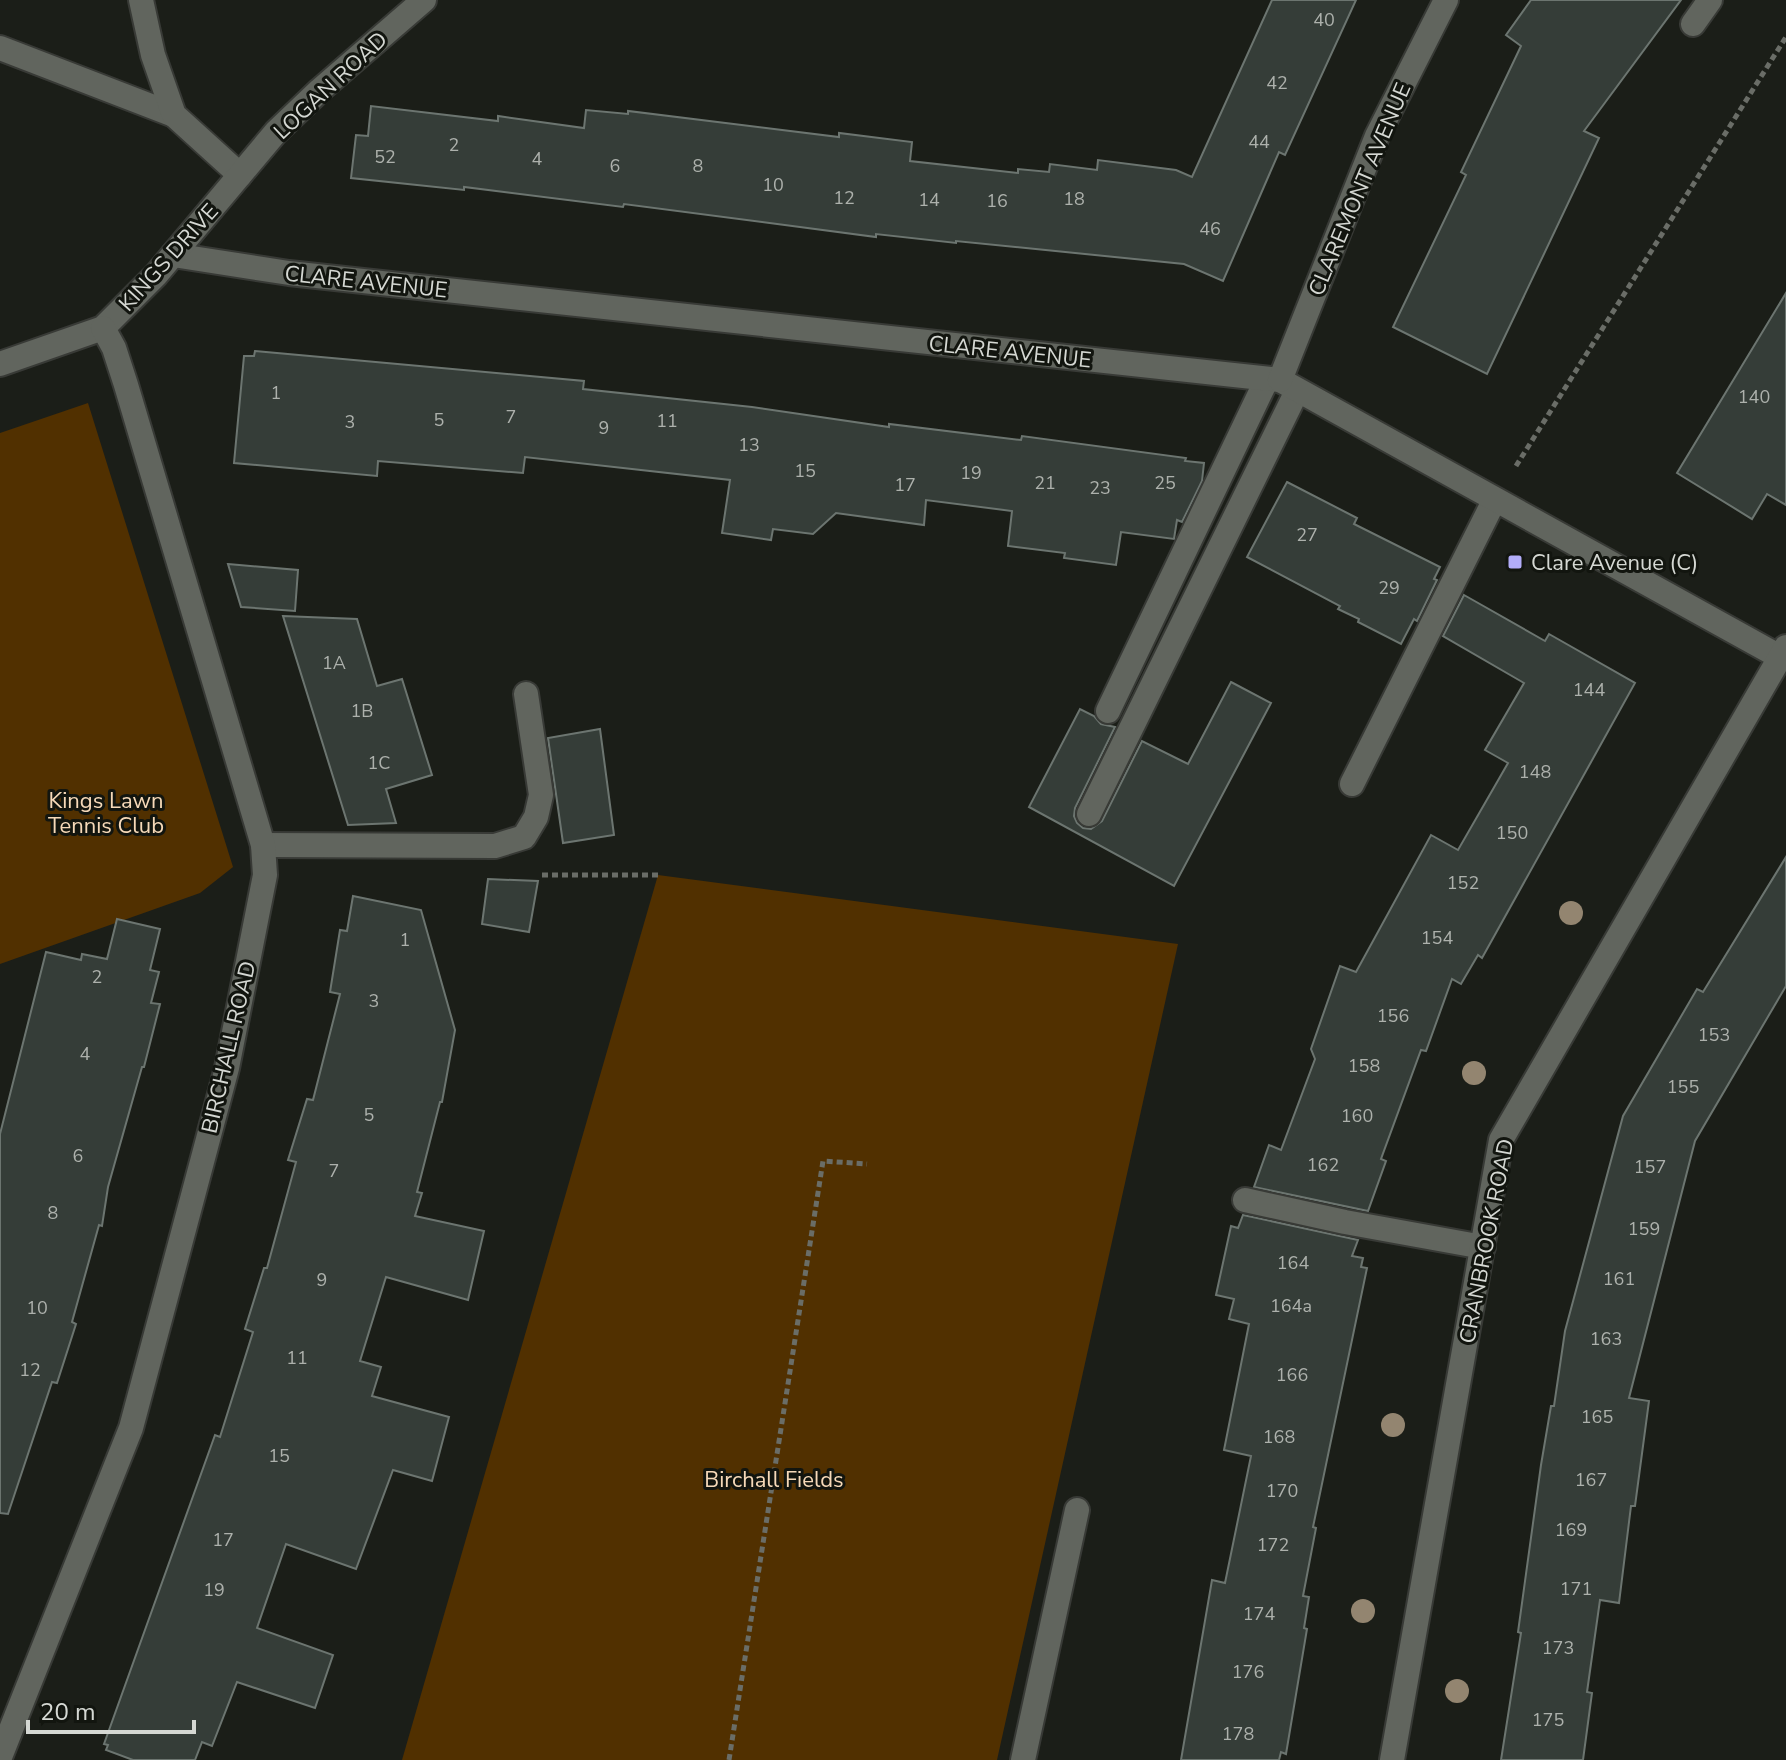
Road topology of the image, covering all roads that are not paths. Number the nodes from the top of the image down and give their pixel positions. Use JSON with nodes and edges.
{"nodes":[{"id":1,"x":141,"y":0,"type":"edge"},
{"id":2,"x":424,"y":0,"type":"edge"},
{"id":3,"x":1446,"y":0,"type":"edge"},
{"id":4,"x":1710,"y":0,"type":"edge"},
{"id":5,"x":1693,"y":24,"type":"dead end"},
{"id":6,"x":0,"y":48,"type":"edge"},
{"id":7,"x":174,"y":115,"type":"junction"},
{"id":8,"x":240,"y":175,"type":"junction"},
{"id":9,"x":173,"y":255,"type":"junction"},
{"id":10,"x":103,"y":328,"type":"junction"},
{"id":11,"x":0,"y":364,"type":"edge"},
{"id":12,"x":1281,"y":383,"type":"junction"},
{"id":13,"x":1494,"y":501,"type":"junction"},
{"id":14,"x":1783,"y":652,"type":"edge"},
{"id":15,"x":526,"y":694,"type":"dead end"},
{"id":16,"x":1108,"y":711,"type":"dead end"},
{"id":17,"x":1352,"y":784,"type":"dead end"},
{"id":18,"x":1089,"y":814,"type":"dead end"},
{"id":19,"x":263,"y":845,"type":"junction"},
{"id":20,"x":1245,"y":1200,"type":"dead end"},
{"id":21,"x":1483,"y":1247,"type":"junction"},
{"id":22,"x":1077,"y":1510,"type":"dead end"},
{"id":23,"x":0,"y":1757,"type":"edge"},
{"id":24,"x":1023,"y":1760,"type":"edge"},
{"id":25,"x":1392,"y":1760,"type":"edge"}],
"edges":[{"from":1,"to":7,"type":"street"},
{"from":2,"to":8,"type":"street","name":"LOGAN ROAD"},
{"from":3,"to":12,"type":"street","name":"CLAREMONT AVENUE"},
{"from":4,"to":5,"type":"street"},
{"from":6,"to":7,"type":"street"},
{"from":7,"to":8,"type":"street"},
{"from":8,"to":9,"type":"street","name":"KINGS DRIVE"},
{"from":9,"to":10,"type":"street","name":"KINGS DRIVE"},
{"from":9,"to":12,"type":"street","name":"CLARE AVENUE"},
{"from":10,"to":11,"type":"street","name":"KINGS DRIVE"},
{"from":10,"to":19,"type":"street","name":"BIRCHALL ROAD"},
{"from":12,"to":13,"type":"street","name":"CLARE AVENUE"},
{"from":12,"to":16,"type":"street"},
{"from":12,"to":18,"type":"street"},
{"from":13,"to":14,"type":"street","name":"CLARE AVENUE"},
{"from":13,"to":17,"type":"street"},
{"from":14,"to":21,"type":"street","name":"CRANBROOK ROAD"},
{"from":15,"to":19,"type":"street"},
{"from":19,"to":23,"type":"street","name":"BIRCHALL ROAD"},
{"from":20,"to":21,"type":"street"},
{"from":21,"to":25,"type":"street","name":"CRANBROOK ROAD"},
{"from":22,"to":24,"type":"street"}]}
